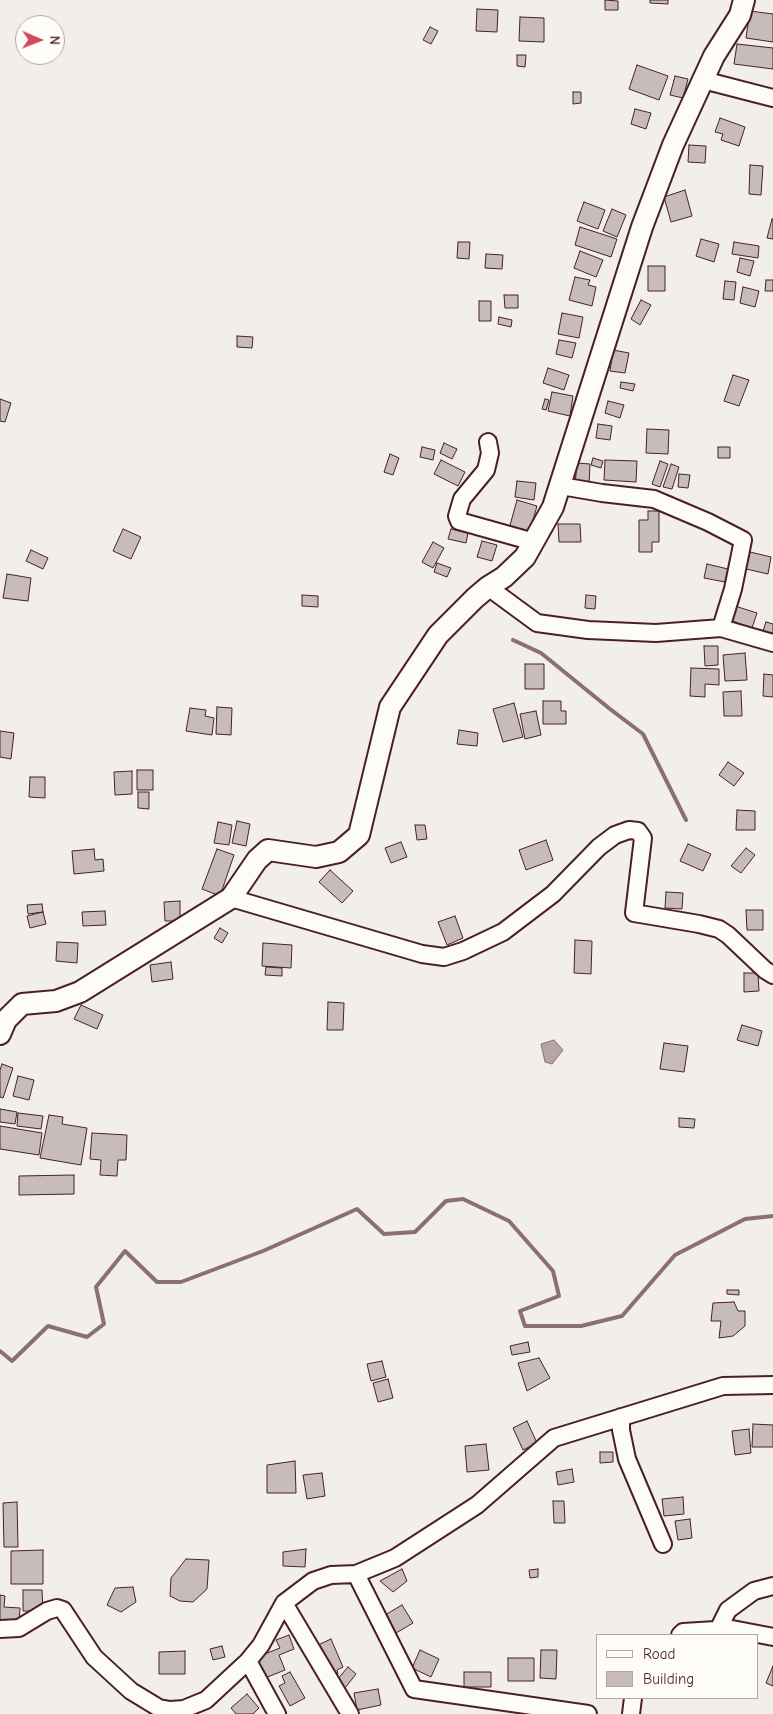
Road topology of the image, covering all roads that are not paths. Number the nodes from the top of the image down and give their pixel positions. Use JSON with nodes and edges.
{"nodes":[{"id":1,"x":744,"y":0,"type":"edge"},
{"id":2,"x":703,"y":80,"type":"junction"},
{"id":3,"x":773,"y":98,"type":"edge"},
{"id":4,"x":488,"y":442,"type":"dead end"},
{"id":5,"x":561,"y":486,"type":"junction"},
{"id":6,"x":534,"y":542,"type":"junction"},
{"id":7,"x":488,"y":587,"type":"junction"},
{"id":8,"x":721,"y":628,"type":"junction"},
{"id":9,"x":773,"y":643,"type":"edge"},
{"id":10,"x":231,"y":898,"type":"junction"},
{"id":11,"x":773,"y":975,"type":"edge"},
{"id":12,"x":0,"y":1034,"type":"edge"},
{"id":13,"x":773,"y":1385,"type":"edge"},
{"id":14,"x":621,"y":1417,"type":"junction"},
{"id":15,"x":663,"y":1544,"type":"dead end"},
{"id":16,"x":356,"y":1574,"type":"junction"},
{"id":17,"x":773,"y":1586,"type":"edge"},
{"id":18,"x":284,"y":1603,"type":"junction"},
{"id":19,"x":0,"y":1629,"type":"edge"},
{"id":20,"x":718,"y":1630,"type":"junction"},
{"id":21,"x":681,"y":1634,"type":"edge"},
{"id":22,"x":773,"y":1636,"type":"edge"},
{"id":23,"x":248,"y":1661,"type":"junction"},
{"id":24,"x":633,"y":1699,"type":"edge"},
{"id":25,"x":277,"y":1714,"type":"edge"},
{"id":26,"x":350,"y":1714,"type":"edge"},
{"id":27,"x":588,"y":1714,"type":"edge"},
{"id":28,"x":631,"y":1714,"type":"edge"}],
"edges":[{"from":1,"to":2,"type":"main road"},
{"from":2,"to":3,"type":"street"},
{"from":2,"to":5,"type":"main road"},
{"from":4,"to":6,"type":"street"},
{"from":5,"to":6,"type":"main road"},
{"from":5,"to":8,"type":"street"},
{"from":6,"to":7,"type":"main road"},
{"from":7,"to":8,"type":"street"},
{"from":7,"to":10,"type":"main road"},
{"from":8,"to":9,"type":"street"},
{"from":10,"to":11,"type":"street"},
{"from":10,"to":12,"type":"main road"},
{"from":13,"to":14,"type":"street"},
{"from":14,"to":15,"type":"street"},
{"from":14,"to":16,"type":"street"},
{"from":16,"to":18,"type":"street"},
{"from":16,"to":27,"type":"street"},
{"from":17,"to":20,"type":"street"},
{"from":18,"to":23,"type":"street"},
{"from":18,"to":26,"type":"street"},
{"from":19,"to":23,"type":"street"},
{"from":20,"to":21,"type":"street"},
{"from":20,"to":22,"type":"street"},
{"from":23,"to":25,"type":"street"},
{"from":24,"to":28,"type":"street"}]}
